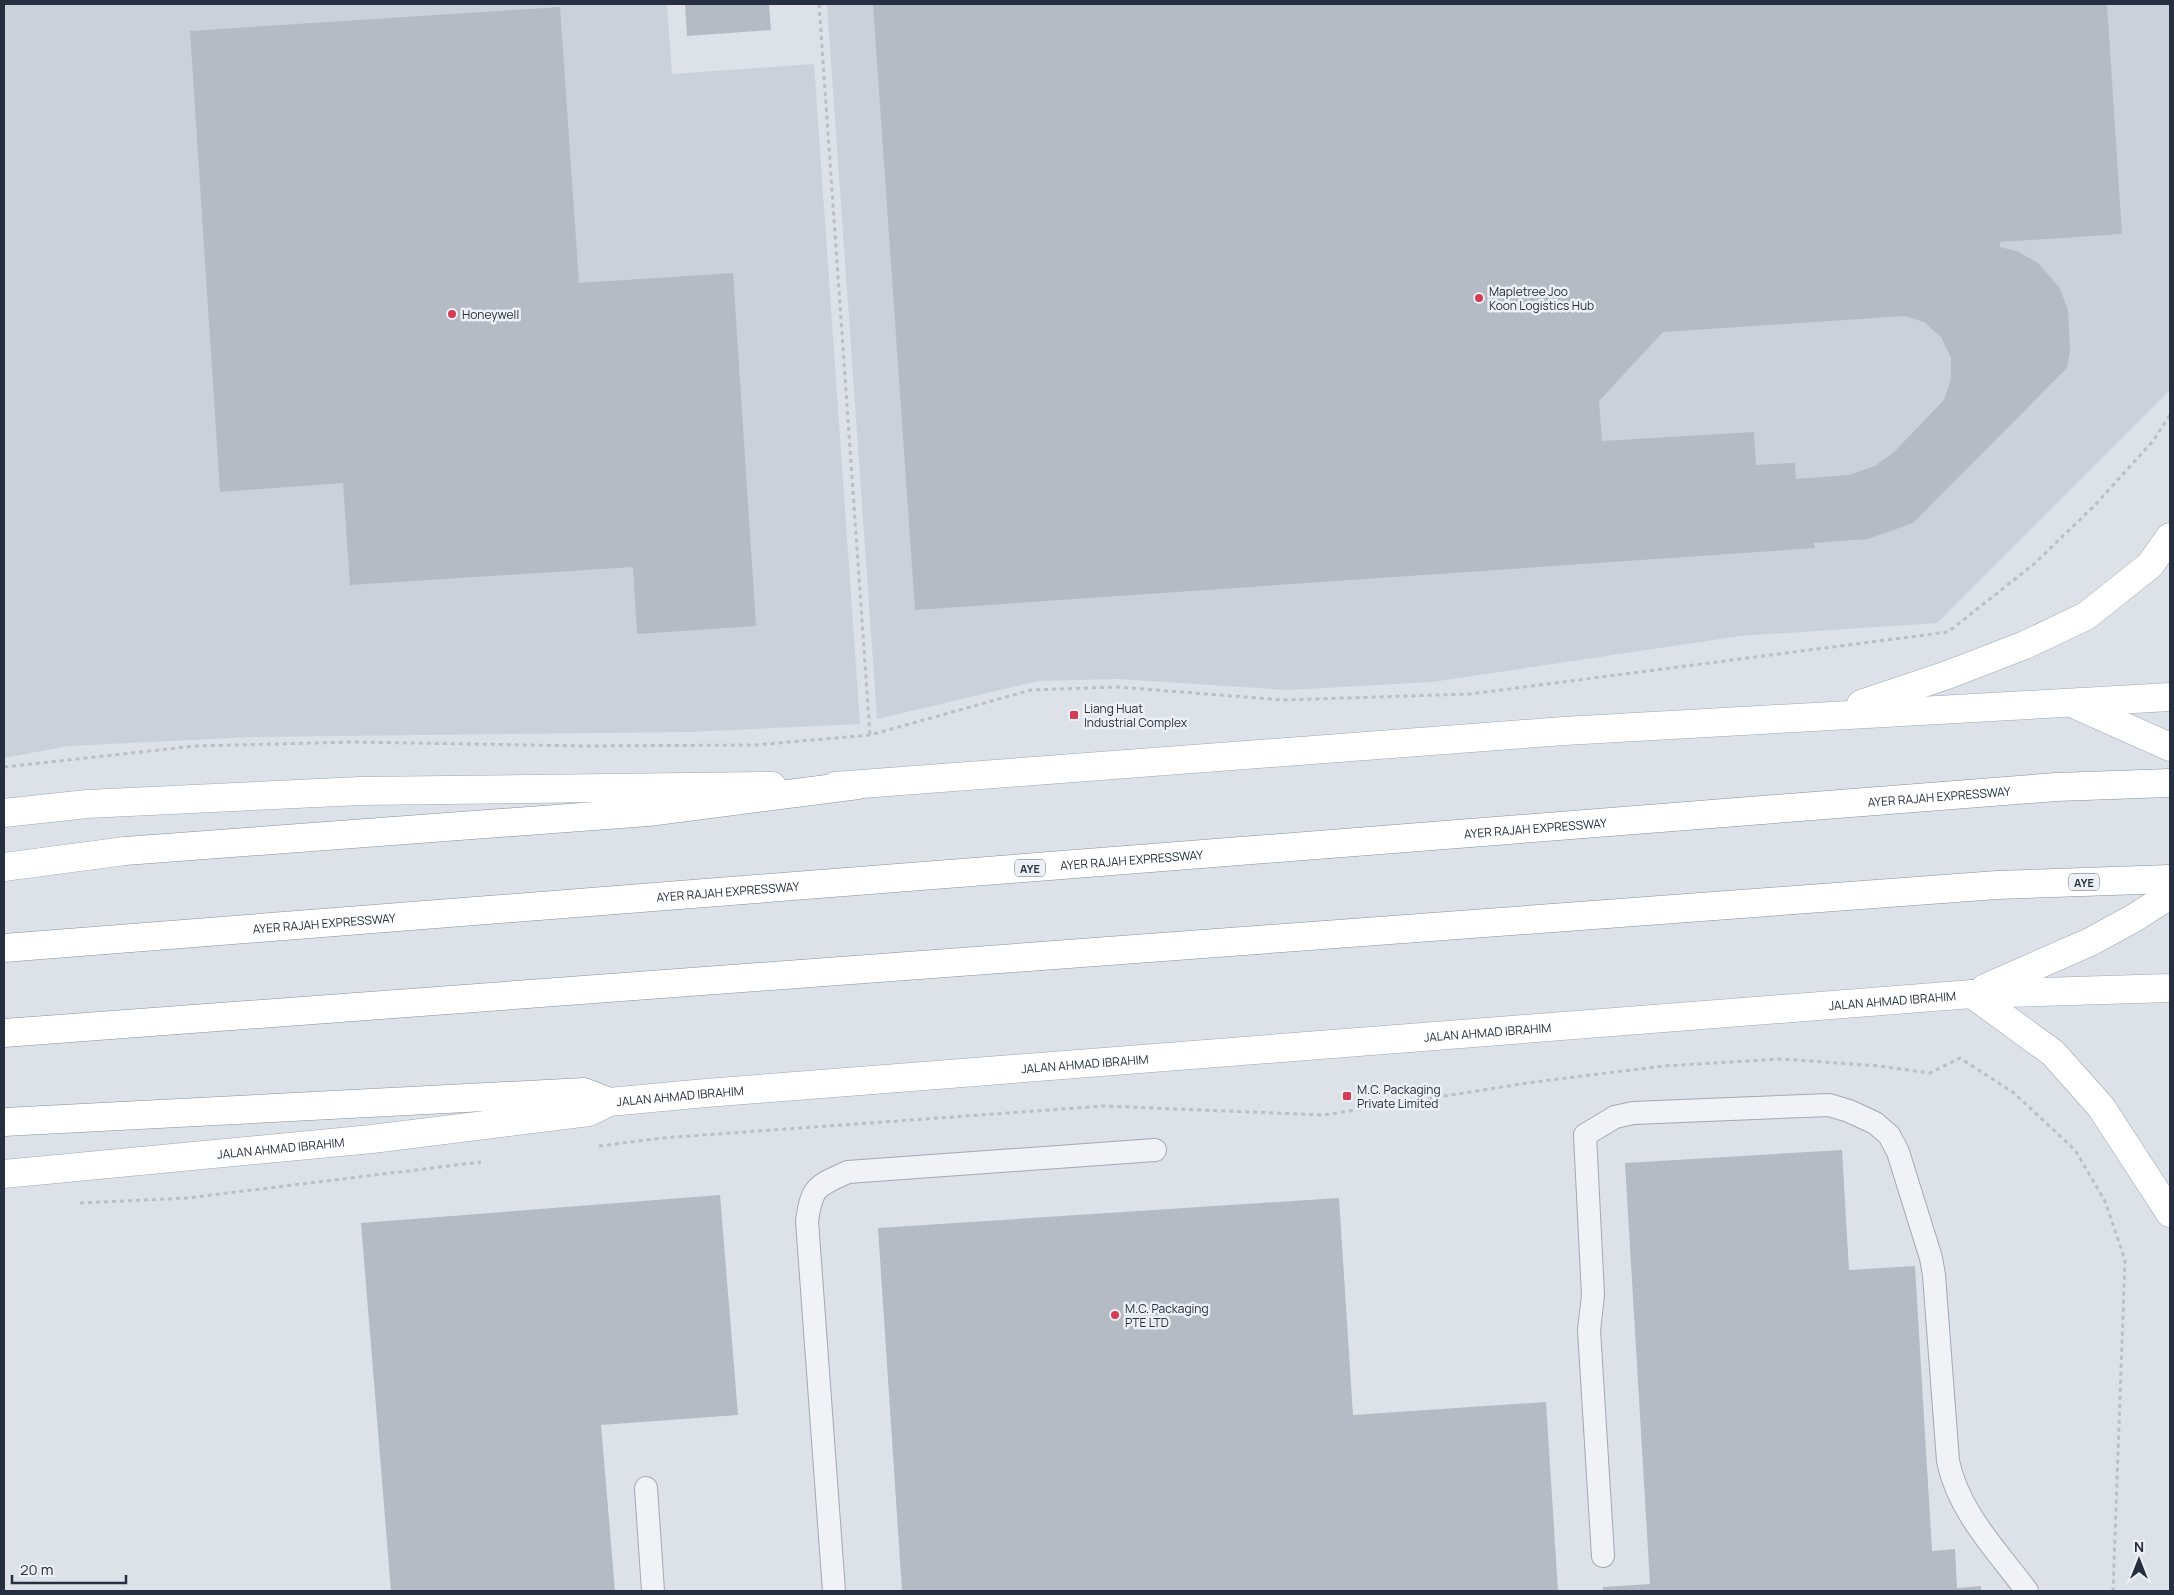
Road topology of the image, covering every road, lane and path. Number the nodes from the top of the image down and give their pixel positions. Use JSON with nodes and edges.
{"nodes":[{"id":1,"x":819,"y":4,"type":"edge"},
{"id":2,"x":2170,"y":415,"type":"edge"},
{"id":3,"x":2170,"y":537,"type":"edge"},
{"id":4,"x":2170,"y":697,"type":"edge"},
{"id":5,"x":2070,"y":702,"type":"junction"},
{"id":6,"x":1829,"y":715,"type":"junction"},
{"id":7,"x":870,"y":735,"type":"junction"},
{"id":8,"x":2170,"y":747,"type":"edge"},
{"id":9,"x":4,"y":767,"type":"edge"},
{"id":10,"x":2170,"y":783,"type":"edge"},
{"id":11,"x":858,"y":786,"type":"junction"},
{"id":12,"x":4,"y":813,"type":"edge"},
{"id":13,"x":4,"y":867,"type":"edge"},
{"id":14,"x":2170,"y":879,"type":"edge"},
{"id":15,"x":2170,"y":895,"type":"edge"},
{"id":16,"x":4,"y":948,"type":"edge"},
{"id":17,"x":2170,"y":988,"type":"edge"},
{"id":18,"x":1972,"y":994,"type":"junction"},
{"id":19,"x":4,"y":1033,"type":"edge"},
{"id":20,"x":609,"y":1102,"type":"junction"},
{"id":21,"x":4,"y":1122,"type":"edge"},
{"id":22,"x":594,"y":1147,"type":"dead end"},
{"id":23,"x":1155,"y":1150,"type":"dead end"},
{"id":24,"x":487,"y":1162,"type":"dead end"},
{"id":25,"x":4,"y":1174,"type":"edge"},
{"id":26,"x":71,"y":1204,"type":"dead end"},
{"id":27,"x":2170,"y":1213,"type":"edge"},
{"id":28,"x":646,"y":1488,"type":"dead end"},
{"id":29,"x":1603,"y":1556,"type":"dead end"},
{"id":30,"x":653,"y":1591,"type":"edge"},
{"id":31,"x":834,"y":1591,"type":"edge"},
{"id":32,"x":2027,"y":1591,"type":"edge"},
{"id":33,"x":2113,"y":1591,"type":"edge"}],
"edges":[{"from":1,"to":7,"type":"path"},
{"from":2,"to":7,"type":"path"},
{"from":3,"to":6,"type":"main road"},
{"from":4,"to":5,"type":"main road"},
{"from":5,"to":6,"type":"main road"},
{"from":5,"to":8,"type":"main road"},
{"from":6,"to":11,"type":"main road"},
{"from":7,"to":9,"type":"path"},
{"from":10,"to":16,"type":"main road","name":"AYER RAJAH EXPRESSWAY","number":"AYE"},
{"from":11,"to":12,"type":"main road"},
{"from":11,"to":13,"type":"main road"},
{"from":14,"to":19,"type":"main road","number":"AYE"},
{"from":15,"to":18,"type":"main road"},
{"from":17,"to":18,"type":"main road","name":"JALAN AHMAD IBRAHIM"},
{"from":18,"to":20,"type":"main road","name":"JALAN AHMAD IBRAHIM"},
{"from":18,"to":27,"type":"main road"},
{"from":20,"to":21,"type":"main road"},
{"from":20,"to":25,"type":"main road","name":"JALAN AHMAD IBRAHIM"},
{"from":22,"to":33,"type":"path"},
{"from":23,"to":31,"type":"lane"},
{"from":24,"to":26,"type":"path"},
{"from":28,"to":30,"type":"lane"},
{"from":29,"to":32,"type":"lane"}]}
